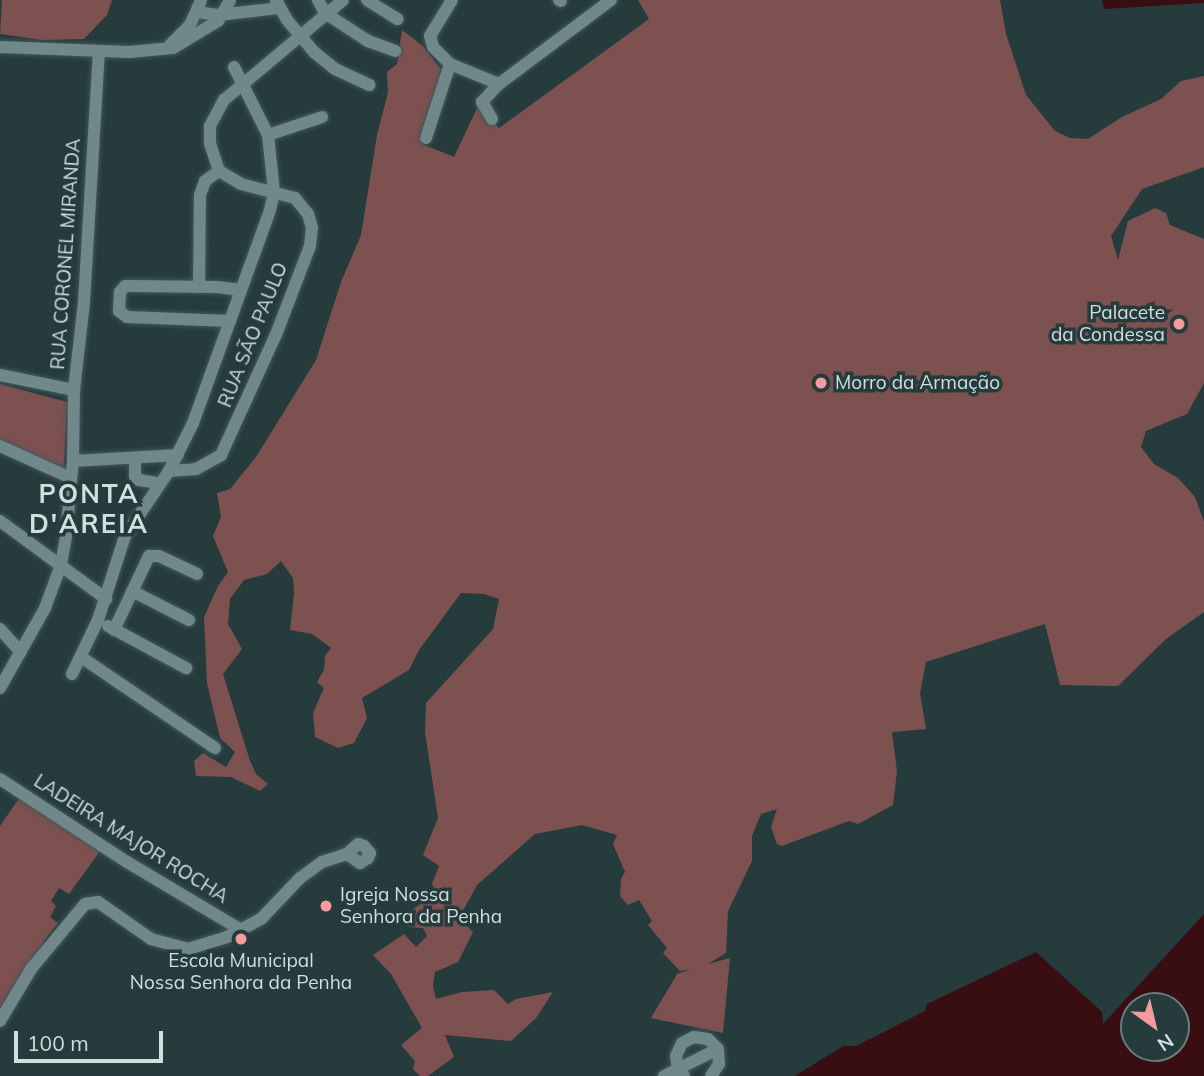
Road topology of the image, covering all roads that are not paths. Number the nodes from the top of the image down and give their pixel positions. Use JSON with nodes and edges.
{"nodes":[{"id":1,"x":230,"y":0,"type":"edge"},
{"id":2,"x":318,"y":0,"type":"edge"},
{"id":3,"x":343,"y":0,"type":"edge"},
{"id":4,"x":367,"y":0,"type":"edge"},
{"id":5,"x":452,"y":0,"type":"edge"},
{"id":6,"x":611,"y":0,"type":"edge"},
{"id":7,"x":277,"y":4,"type":"edge"},
{"id":8,"x":199,"y":6,"type":"edge"},
{"id":9,"x":326,"y":13,"type":"junction"},
{"id":10,"x":223,"y":15,"type":"junction"},
{"id":11,"x":397,"y":19,"type":"dead end"},
{"id":12,"x":299,"y":36,"type":"junction"},
{"id":13,"x":0,"y":47,"type":"edge"},
{"id":14,"x":164,"y":49,"type":"junction"},
{"id":15,"x":99,"y":51,"type":"junction"},
{"id":16,"x":395,"y":51,"type":"dead end"},
{"id":17,"x":450,"y":64,"type":"junction"},
{"id":18,"x":234,"y":67,"type":"dead end"},
{"id":19,"x":242,"y":84,"type":"junction"},
{"id":20,"x":499,"y":84,"type":"junction"},
{"id":21,"x":369,"y":85,"type":"dead end"},
{"id":22,"x":322,"y":117,"type":"dead end"},
{"id":23,"x":492,"y":119,"type":"dead end"},
{"id":24,"x":268,"y":135,"type":"junction"},
{"id":25,"x":426,"y":138,"type":"dead end"},
{"id":26,"x":219,"y":171,"type":"junction"},
{"id":27,"x":274,"y":192,"type":"junction"},
{"id":28,"x":199,"y":287,"type":"junction"},
{"id":29,"x":241,"y":290,"type":"junction"},
{"id":30,"x":230,"y":321,"type":"junction"},
{"id":31,"x":0,"y":375,"type":"edge"},
{"id":32,"x":74,"y":390,"type":"junction"},
{"id":33,"x":0,"y":446,"type":"edge"},
{"id":34,"x":178,"y":455,"type":"junction"},
{"id":35,"x":135,"y":459,"type":"junction"},
{"id":36,"x":73,"y":461,"type":"junction"},
{"id":37,"x":169,"y":471,"type":"junction"},
{"id":38,"x":71,"y":478,"type":"junction"},
{"id":39,"x":159,"y":483,"type":"junction"},
{"id":40,"x":0,"y":521,"type":"edge"},
{"id":41,"x":61,"y":565,"type":"junction"},
{"id":42,"x":197,"y":574,"type":"dead end"},
{"id":43,"x":132,"y":592,"type":"junction"},
{"id":44,"x":106,"y":599,"type":"junction"},
{"id":45,"x":98,"y":620,"type":"junction"},
{"id":46,"x":189,"y":620,"type":"dead end"},
{"id":47,"x":0,"y":628,"type":"edge"},
{"id":48,"x":114,"y":630,"type":"junction"},
{"id":49,"x":21,"y":652,"type":"junction"},
{"id":50,"x":82,"y":657,"type":"junction"},
{"id":51,"x":187,"y":668,"type":"dead end"},
{"id":52,"x":72,"y":674,"type":"dead end"},
{"id":53,"x":0,"y":688,"type":"edge"},
{"id":54,"x":215,"y":748,"type":"dead end"},
{"id":55,"x":0,"y":779,"type":"edge"},
{"id":56,"x":342,"y":855,"type":"dead end"},
{"id":57,"x":241,"y":930,"type":"junction"},
{"id":58,"x":0,"y":1021,"type":"edge"},
{"id":59,"x":718,"y":1049,"type":"junction"},
{"id":60,"x":681,"y":1073,"type":"edge"},
{"id":61,"x":664,"y":1076,"type":"edge"},
{"id":62,"x":712,"y":1076,"type":"edge"}],
"edges":[{"from":1,"to":10,"type":"street"},
{"from":2,"to":9,"type":"street"},
{"from":3,"to":9,"type":"street"},
{"from":4,"to":11,"type":"street"},
{"from":5,"to":17,"type":"street"},
{"from":6,"to":20,"type":"street"},
{"from":7,"to":10,"type":"street"},
{"from":7,"to":12,"type":"street"},
{"from":8,"to":10,"type":"street"},
{"from":8,"to":14,"type":"street"},
{"from":9,"to":12,"type":"street"},
{"from":9,"to":16,"type":"street"},
{"from":10,"to":14,"type":"street"},
{"from":12,"to":19,"type":"street"},
{"from":12,"to":21,"type":"street"},
{"from":13,"to":15,"type":"street"},
{"from":14,"to":15,"type":"street"},
{"from":15,"to":32,"type":"street","name":"RUA CORONEL MIRANDA"},
{"from":17,"to":20,"type":"street"},
{"from":17,"to":25,"type":"street"},
{"from":18,"to":19,"type":"street"},
{"from":19,"to":24,"type":"street"},
{"from":19,"to":26,"type":"street"},
{"from":20,"to":23,"type":"street"},
{"from":22,"to":24,"type":"street"},
{"from":24,"to":27,"type":"street"},
{"from":26,"to":27,"type":"street"},
{"from":26,"to":28,"type":"street"},
{"from":27,"to":29,"type":"street"},
{"from":27,"to":37,"type":"street","name":"RUA SÃO PAULO"},
{"from":28,"to":29,"type":"street"},
{"from":28,"to":30,"type":"street"},
{"from":29,"to":30,"type":"street"},
{"from":30,"to":34,"type":"street"},
{"from":31,"to":32,"type":"street"},
{"from":32,"to":36,"type":"street","name":"RUA CORONEL MIRANDA"},
{"from":33,"to":38,"type":"street"},
{"from":34,"to":35,"type":"street"},
{"from":34,"to":37,"type":"street"},
{"from":35,"to":36,"type":"street"},
{"from":35,"to":39,"type":"street"},
{"from":36,"to":38,"type":"street","name":"RUA CORONEL MIRANDA"},
{"from":37,"to":39,"type":"street"},
{"from":38,"to":41,"type":"street","name":"RUA CORONEL MIRANDA"},
{"from":39,"to":44,"type":"street"},
{"from":40,"to":41,"type":"street"},
{"from":41,"to":44,"type":"street"},
{"from":41,"to":49,"type":"street","name":"RUA CORONEL MIRANDA"},
{"from":42,"to":43,"type":"street"},
{"from":43,"to":46,"type":"street"},
{"from":43,"to":48,"type":"street"},
{"from":44,"to":45,"type":"street"},
{"from":45,"to":48,"type":"street"},
{"from":45,"to":50,"type":"street"},
{"from":47,"to":49,"type":"street"},
{"from":48,"to":51,"type":"street"},
{"from":49,"to":53,"type":"street","name":"RUA CORONEL MIRANDA"},
{"from":50,"to":52,"type":"street"},
{"from":50,"to":54,"type":"street"},
{"from":55,"to":57,"type":"street","name":"LADEIRA MAJOR ROCHA"},
{"from":56,"to":57,"type":"street"},
{"from":57,"to":58,"type":"street"},
{"from":59,"to":60,"type":"street"},
{"from":59,"to":60,"type":"street"},
{"from":59,"to":62,"type":"street"},
{"from":60,"to":61,"type":"street"}]}
